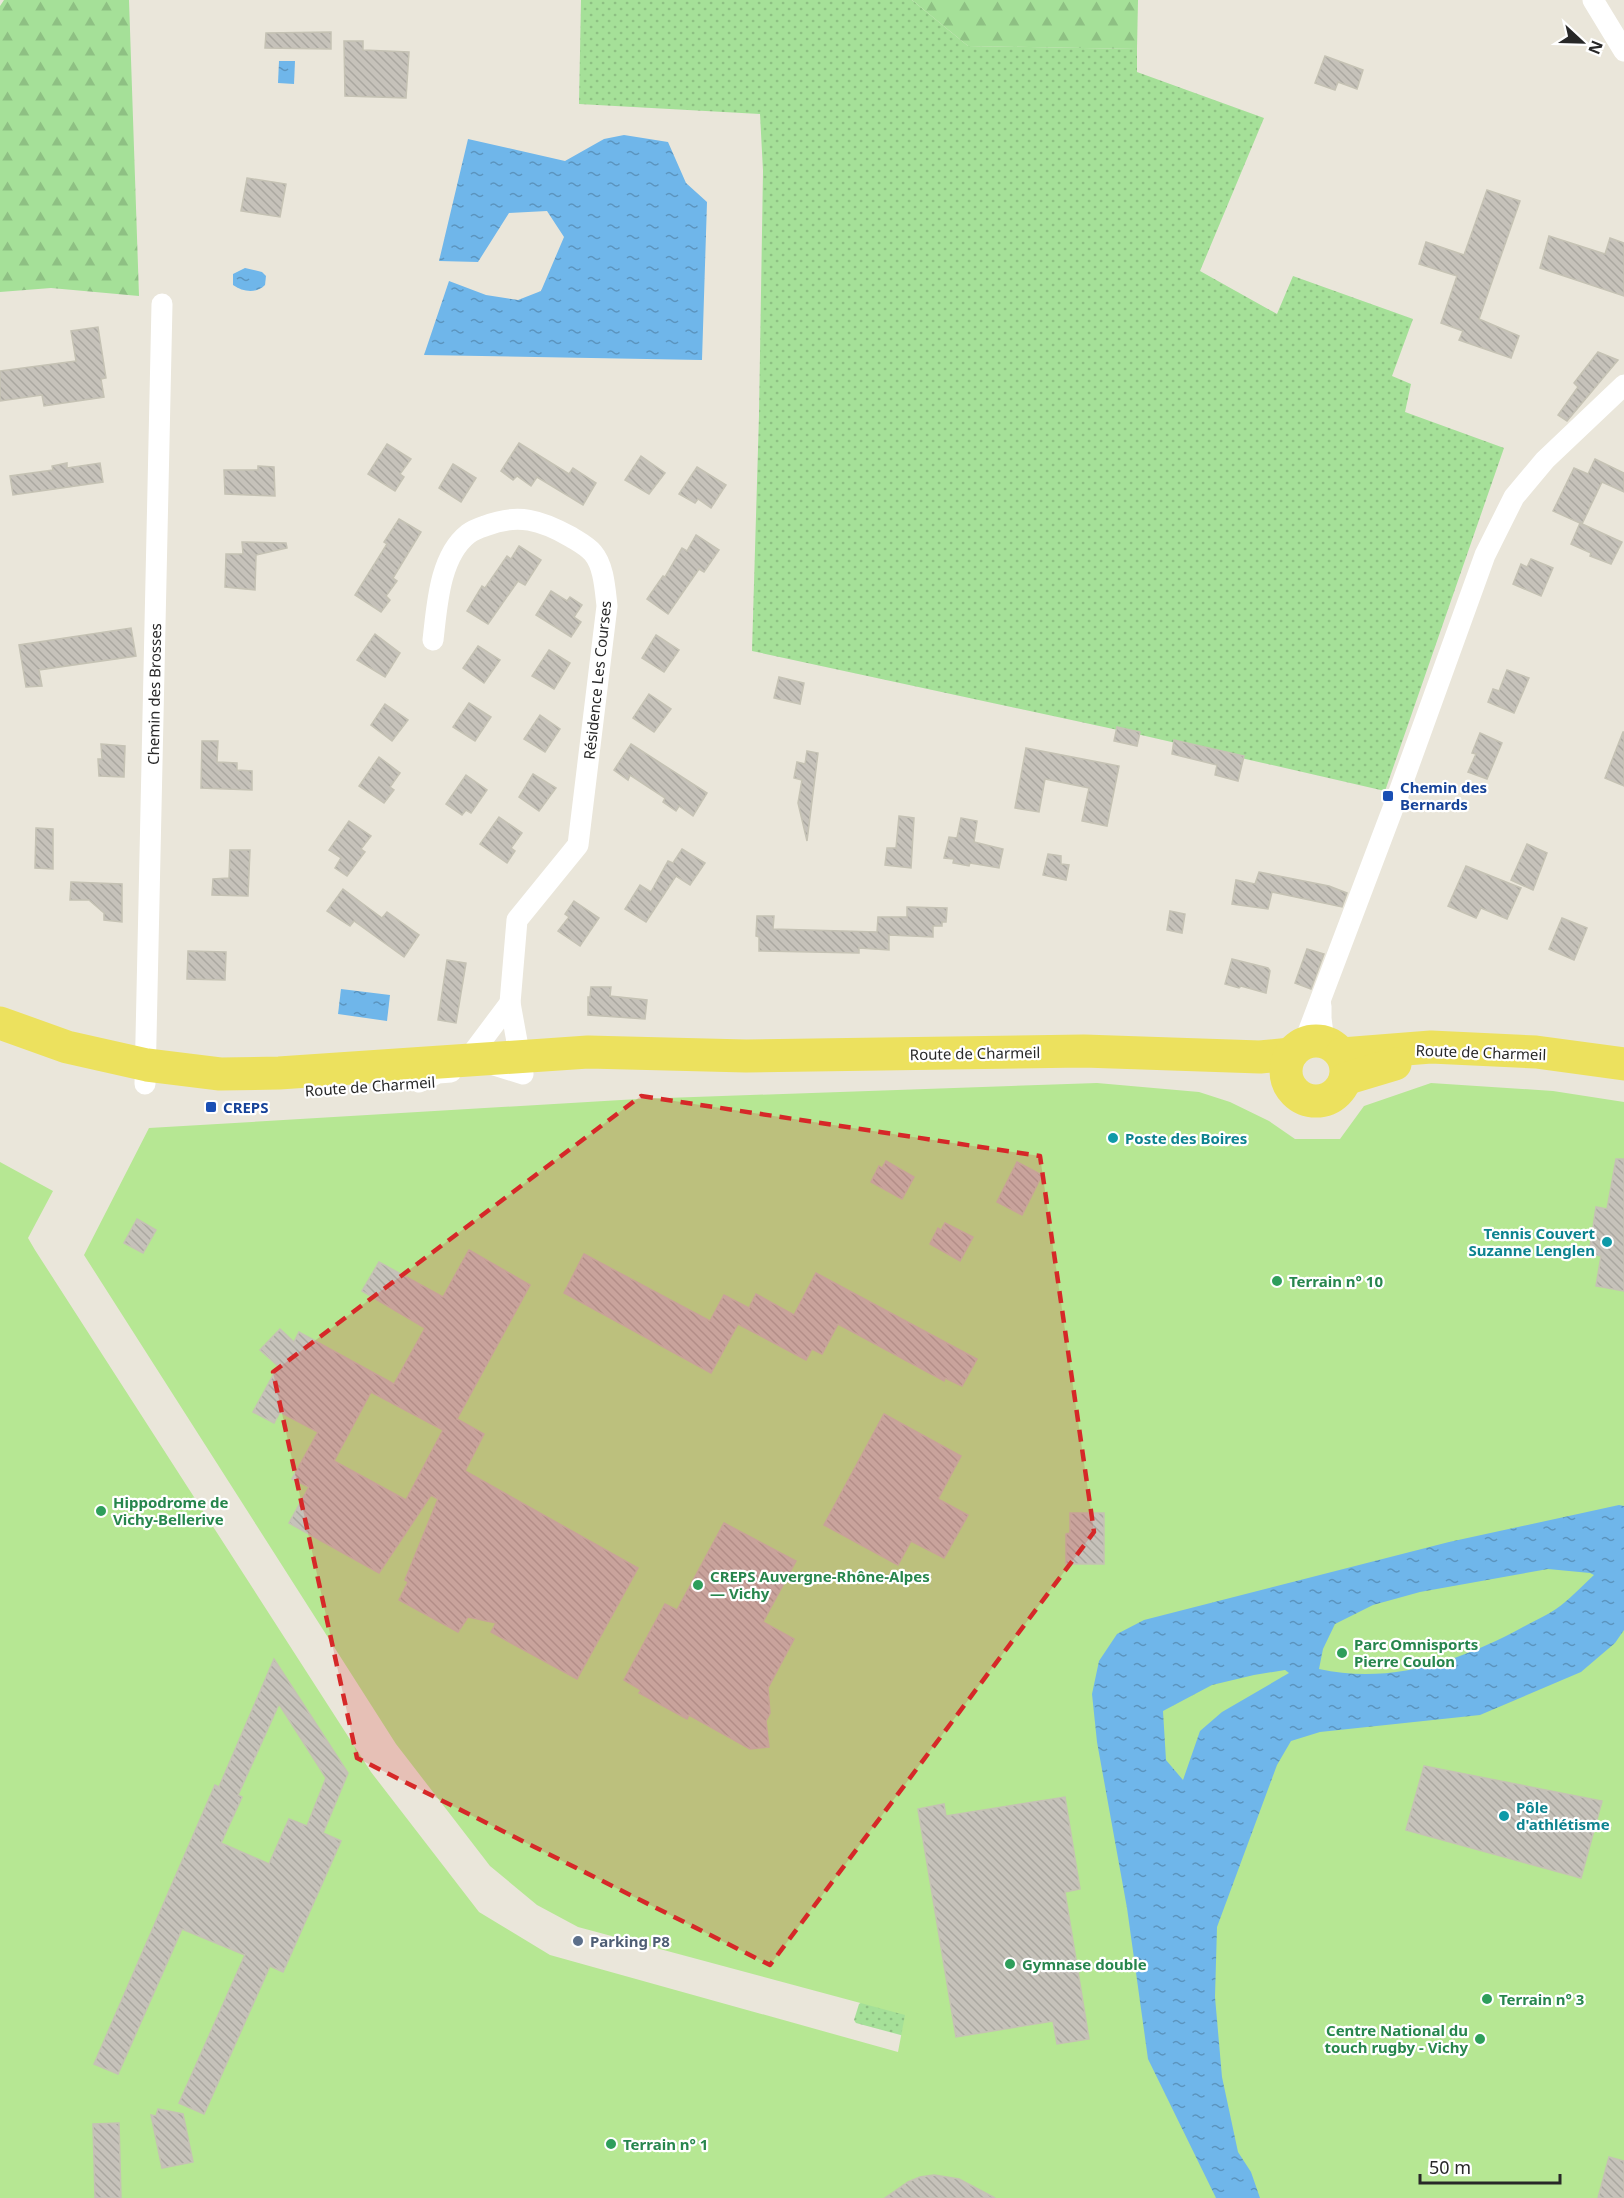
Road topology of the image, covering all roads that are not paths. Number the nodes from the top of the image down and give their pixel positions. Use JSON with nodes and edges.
{"nodes":[{"id":1,"x":1593,"y":0,"type":"edge"},
{"id":2,"x":1624,"y":51,"type":"edge"},
{"id":3,"x":162,"y":304,"type":"dead end"},
{"id":4,"x":1624,"y":385,"type":"edge"},
{"id":5,"x":432,"y":640,"type":"dead end"},
{"id":6,"x":510,"y":1003,"type":"junction"},
{"id":7,"x":0,"y":1023,"type":"edge"},
{"id":8,"x":0,"y":1044,"type":"edge"},
{"id":9,"x":1316,"y":1059,"type":"junction"},
{"id":10,"x":1622,"y":1064,"type":"edge"},
{"id":11,"x":504,"y":1065,"type":"junction"},
{"id":12,"x":146,"y":1075,"type":"junction"}],
"edges":[{"from":1,"to":2,"type":"street"},
{"from":3,"to":12,"type":"street","name":"Chemin des Brosses"},
{"from":4,"to":9,"type":"street"},
{"from":5,"to":6,"type":"street","name":"Résidence Les Courses"},
{"from":6,"to":11,"type":"street","name":"Résidence Les Courses"},
{"from":6,"to":11,"type":"street"},
{"from":7,"to":12,"type":"main road","name":"Route de Charmeil"},
{"from":8,"to":12,"type":"main road","name":"Route de Charmeil"},
{"from":9,"to":10,"type":"main road","name":"Route de Charmeil"},
{"from":9,"to":11,"type":"main road","name":"Route de Charmeil"},
{"from":11,"to":12,"type":"main road","name":"Route de Charmeil"},
{"from":11,"to":12,"type":"main road","name":"Route de Charmeil"}]}
